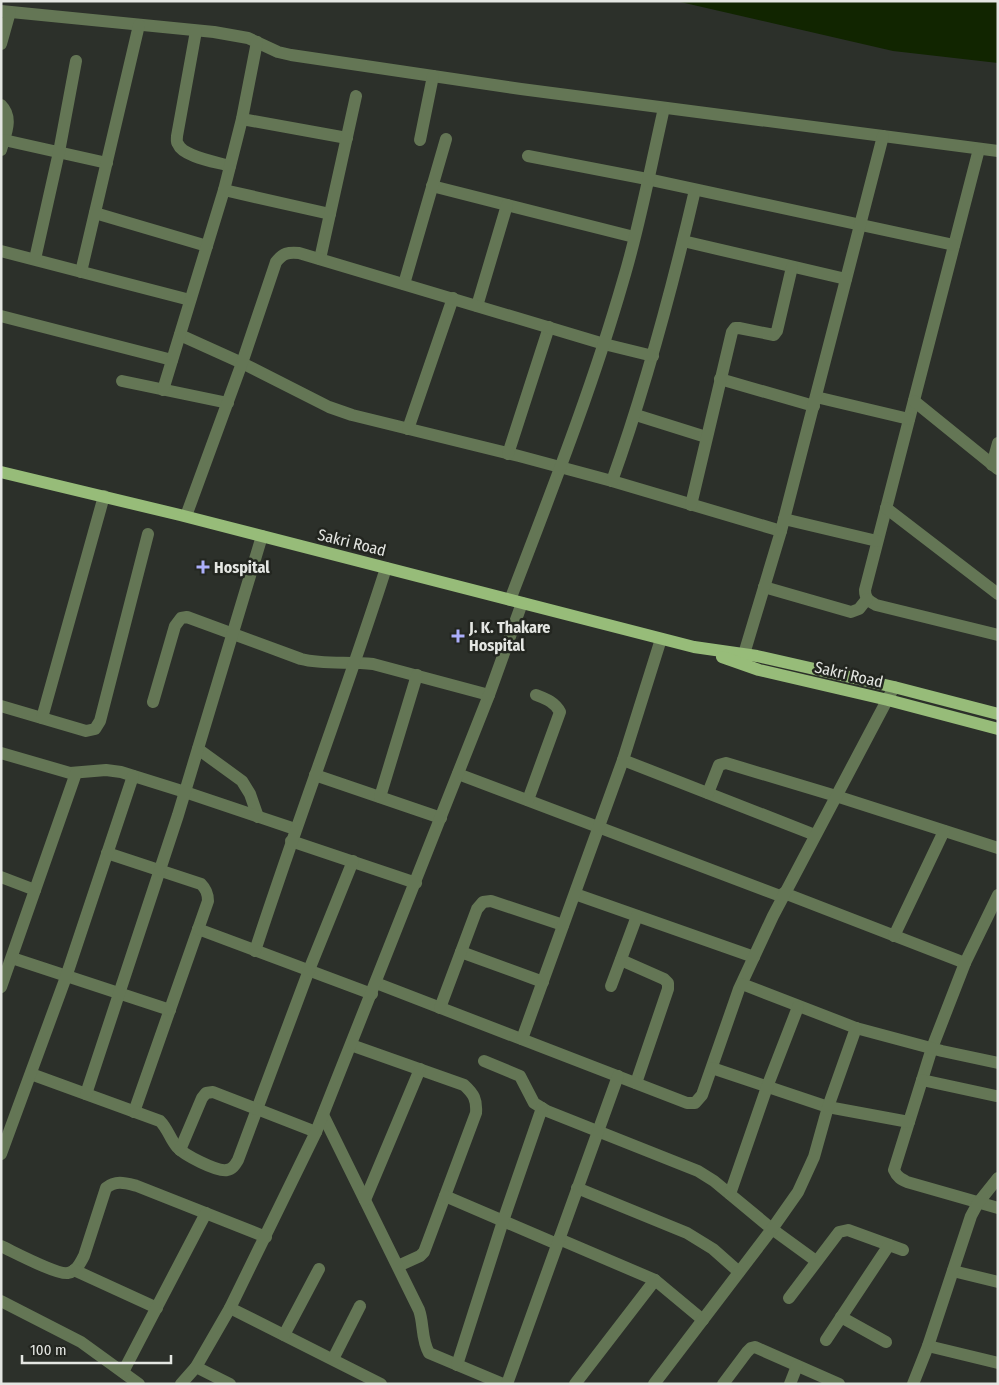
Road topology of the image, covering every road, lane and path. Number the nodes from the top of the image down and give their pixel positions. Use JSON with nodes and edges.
{"nodes":[{"id":1,"x":6,"y":12,"type":"edge"},
{"id":2,"x":139,"y":25,"type":"junction"},
{"id":3,"x":196,"y":31,"type":"junction"},
{"id":4,"x":257,"y":42,"type":"junction"},
{"id":5,"x":1,"y":44,"type":"edge"},
{"id":6,"x":76,"y":62,"type":"dead end"},
{"id":7,"x":434,"y":76,"type":"junction"},
{"id":8,"x":356,"y":96,"type":"dead end"},
{"id":9,"x":1,"y":105,"type":"edge"},
{"id":10,"x":664,"y":108,"type":"junction"},
{"id":11,"x":242,"y":120,"type":"junction"},
{"id":12,"x":883,"y":136,"type":"junction"},
{"id":13,"x":346,"y":138,"type":"junction"},
{"id":14,"x":446,"y":139,"type":"dead end"},
{"id":15,"x":420,"y":140,"type":"dead end"},
{"id":16,"x":3,"y":145,"type":"edge"},
{"id":17,"x":978,"y":149,"type":"junction"},
{"id":18,"x":998,"y":151,"type":"edge"},
{"id":19,"x":59,"y":152,"type":"junction"},
{"id":20,"x":528,"y":156,"type":"dead end"},
{"id":21,"x":107,"y":163,"type":"junction"},
{"id":22,"x":230,"y":166,"type":"junction"},
{"id":23,"x":647,"y":179,"type":"junction"},
{"id":24,"x":432,"y":186,"type":"junction"},
{"id":25,"x":224,"y":190,"type":"junction"},
{"id":26,"x":695,"y":190,"type":"junction"},
{"id":27,"x":507,"y":205,"type":"junction"},
{"id":28,"x":95,"y":214,"type":"junction"},
{"id":29,"x":330,"y":214,"type":"junction"},
{"id":30,"x":860,"y":225,"type":"junction"},
{"id":31,"x":634,"y":237,"type":"junction"},
{"id":32,"x":683,"y":241,"type":"junction"},
{"id":33,"x":954,"y":245,"type":"junction"},
{"id":34,"x":207,"y":246,"type":"junction"},
{"id":35,"x":1,"y":251,"type":"edge"},
{"id":36,"x":35,"y":259,"type":"junction"},
{"id":37,"x":320,"y":259,"type":"junction"},
{"id":38,"x":792,"y":267,"type":"junction"},
{"id":39,"x":81,"y":272,"type":"junction"},
{"id":40,"x":846,"y":279,"type":"junction"},
{"id":41,"x":404,"y":284,"type":"junction"},
{"id":42,"x":453,"y":298,"type":"junction"},
{"id":43,"x":190,"y":300,"type":"junction"},
{"id":44,"x":477,"y":306,"type":"junction"},
{"id":45,"x":1,"y":316,"type":"edge"},
{"id":46,"x":549,"y":327,"type":"junction"},
{"id":47,"x":180,"y":335,"type":"junction"},
{"id":48,"x":604,"y":344,"type":"junction"},
{"id":49,"x":653,"y":356,"type":"junction"},
{"id":50,"x":172,"y":360,"type":"junction"},
{"id":51,"x":242,"y":363,"type":"junction"},
{"id":52,"x":720,"y":379,"type":"junction"},
{"id":53,"x":122,"y":381,"type":"dead end"},
{"id":54,"x":163,"y":390,"type":"junction"},
{"id":55,"x":914,"y":401,"type":"junction"},
{"id":56,"x":815,"y":402,"type":"junction"},
{"id":57,"x":228,"y":403,"type":"junction"},
{"id":58,"x":636,"y":415,"type":"junction"},
{"id":59,"x":909,"y":419,"type":"junction"},
{"id":60,"x":408,"y":429,"type":"junction"},
{"id":61,"x":706,"y":437,"type":"junction"},
{"id":62,"x":998,"y":443,"type":"edge"},
{"id":63,"x":508,"y":454,"type":"junction"},
{"id":64,"x":995,"y":467,"type":"edge"},
{"id":65,"x":560,"y":468,"type":"junction"},
{"id":66,"x":1,"y":472,"type":"edge"},
{"id":67,"x":612,"y":482,"type":"junction"},
{"id":68,"x":104,"y":496,"type":"junction"},
{"id":69,"x":691,"y":505,"type":"junction"},
{"id":70,"x":886,"y":508,"type":"junction"},
{"id":71,"x":186,"y":516,"type":"junction"},
{"id":72,"x":783,"y":525,"type":"junction"},
{"id":73,"x":148,"y":534,"type":"dead end"},
{"id":74,"x":262,"y":536,"type":"junction"},
{"id":75,"x":877,"y":541,"type":"junction"},
{"id":76,"x":386,"y":568,"type":"junction"},
{"id":77,"x":764,"y":587,"type":"junction"},
{"id":78,"x":998,"y":594,"type":"edge"},
{"id":79,"x":867,"y":599,"type":"junction"},
{"id":80,"x":516,"y":601,"type":"junction"},
{"id":81,"x":232,"y":635,"type":"junction"},
{"id":82,"x":998,"y":635,"type":"edge"},
{"id":83,"x":661,"y":639,"type":"junction"},
{"id":84,"x":694,"y":647,"type":"junction"},
{"id":85,"x":744,"y":654,"type":"junction"},
{"id":86,"x":356,"y":662,"type":"junction"},
{"id":87,"x":417,"y":675,"type":"junction"},
{"id":88,"x":894,"y":687,"type":"junction"},
{"id":89,"x":489,"y":695,"type":"junction"},
{"id":90,"x":536,"y":695,"type":"dead end"},
{"id":91,"x":888,"y":700,"type":"junction"},
{"id":92,"x":153,"y":702,"type":"dead end"},
{"id":93,"x":1,"y":706,"type":"edge"},
{"id":94,"x":998,"y":714,"type":"edge"},
{"id":95,"x":42,"y":718,"type":"junction"},
{"id":96,"x":998,"y":729,"type":"edge"},
{"id":97,"x":198,"y":749,"type":"junction"},
{"id":98,"x":1,"y":753,"type":"edge"},
{"id":99,"x":623,"y":760,"type":"junction"},
{"id":100,"x":76,"y":773,"type":"junction"},
{"id":101,"x":315,"y":774,"type":"junction"},
{"id":102,"x":458,"y":774,"type":"junction"},
{"id":103,"x":133,"y":776,"type":"junction"},
{"id":104,"x":185,"y":792,"type":"junction"},
{"id":105,"x":708,"y":793,"type":"junction"},
{"id":106,"x":836,"y":796,"type":"junction"},
{"id":107,"x":380,"y":797,"type":"junction"},
{"id":108,"x":528,"y":800,"type":"junction"},
{"id":109,"x":258,"y":816,"type":"junction"},
{"id":110,"x":441,"y":818,"type":"junction"},
{"id":111,"x":599,"y":826,"type":"junction"},
{"id":112,"x":944,"y":831,"type":"junction"},
{"id":113,"x":293,"y":835,"type":"junction"},
{"id":114,"x":815,"y":835,"type":"junction"},
{"id":115,"x":998,"y":848,"type":"edge"},
{"id":116,"x":107,"y":853,"type":"junction"},
{"id":117,"x":353,"y":861,"type":"junction"},
{"id":118,"x":159,"y":871,"type":"junction"},
{"id":119,"x":1,"y":877,"type":"edge"},
{"id":120,"x":416,"y":883,"type":"junction"},
{"id":121,"x":35,"y":890,"type":"junction"},
{"id":122,"x":575,"y":894,"type":"junction"},
{"id":123,"x":784,"y":895,"type":"junction"},
{"id":124,"x":998,"y":895,"type":"edge"},
{"id":125,"x":638,"y":916,"type":"junction"},
{"id":126,"x":563,"y":925,"type":"junction"},
{"id":127,"x":198,"y":930,"type":"junction"},
{"id":128,"x":894,"y":936,"type":"junction"},
{"id":129,"x":255,"y":951,"type":"junction"},
{"id":130,"x":461,"y":952,"type":"junction"},
{"id":131,"x":754,"y":957,"type":"junction"},
{"id":132,"x":12,"y":958,"type":"junction"},
{"id":133,"x":621,"y":960,"type":"junction"},
{"id":134,"x":965,"y":963,"type":"junction"},
{"id":135,"x":309,"y":970,"type":"junction"},
{"id":136,"x":66,"y":977,"type":"junction"},
{"id":137,"x":543,"y":982,"type":"junction"},
{"id":138,"x":742,"y":984,"type":"junction"},
{"id":139,"x":611,"y":986,"type":"dead end"},
{"id":140,"x":1,"y":987,"type":"edge"},
{"id":141,"x":374,"y":988,"type":"junction"},
{"id":142,"x":119,"y":994,"type":"junction"},
{"id":143,"x":798,"y":1007,"type":"junction"},
{"id":144,"x":440,"y":1008,"type":"junction"},
{"id":145,"x":170,"y":1010,"type":"junction"},
{"id":146,"x":856,"y":1028,"type":"junction"},
{"id":147,"x":522,"y":1039,"type":"junction"},
{"id":148,"x":352,"y":1045,"type":"junction"},
{"id":149,"x":932,"y":1048,"type":"junction"},
{"id":150,"x":484,"y":1061,"type":"dead end"},
{"id":151,"x":998,"y":1063,"type":"edge"},
{"id":152,"x":712,"y":1068,"type":"junction"},
{"id":153,"x":420,"y":1069,"type":"junction"},
{"id":154,"x":31,"y":1074,"type":"junction"},
{"id":155,"x":618,"y":1076,"type":"junction"},
{"id":156,"x":922,"y":1080,"type":"junction"},
{"id":157,"x":636,"y":1083,"type":"junction"},
{"id":158,"x":768,"y":1087,"type":"junction"},
{"id":159,"x":86,"y":1094,"type":"junction"},
{"id":160,"x":996,"y":1096,"type":"dead end"},
{"id":161,"x":828,"y":1107,"type":"junction"},
{"id":162,"x":542,"y":1108,"type":"junction"},
{"id":163,"x":257,"y":1109,"type":"junction"},
{"id":164,"x":134,"y":1112,"type":"junction"},
{"id":165,"x":323,"y":1115,"type":"junction"},
{"id":166,"x":909,"y":1122,"type":"junction"},
{"id":167,"x":598,"y":1130,"type":"junction"},
{"id":168,"x":316,"y":1132,"type":"junction"},
{"id":169,"x":180,"y":1150,"type":"junction"},
{"id":170,"x":1,"y":1154,"type":"edge"},
{"id":171,"x":998,"y":1178,"type":"edge"},
{"id":172,"x":578,"y":1188,"type":"junction"},
{"id":173,"x":730,"y":1194,"type":"junction"},
{"id":174,"x":445,"y":1196,"type":"junction"},
{"id":175,"x":365,"y":1200,"type":"junction"},
{"id":176,"x":978,"y":1204,"type":"junction"},
{"id":177,"x":998,"y":1208,"type":"edge"},
{"id":178,"x":206,"y":1213,"type":"junction"},
{"id":179,"x":503,"y":1221,"type":"junction"},
{"id":180,"x":772,"y":1229,"type":"junction"},
{"id":181,"x":266,"y":1237,"type":"junction"},
{"id":182,"x":558,"y":1242,"type":"junction"},
{"id":183,"x":889,"y":1245,"type":"junction"},
{"id":184,"x":1,"y":1246,"type":"edge"},
{"id":185,"x":903,"y":1250,"type":"dead end"},
{"id":186,"x":816,"y":1261,"type":"junction"},
{"id":187,"x":398,"y":1266,"type":"junction"},
{"id":188,"x":319,"y":1269,"type":"dead end"},
{"id":189,"x":74,"y":1270,"type":"junction"},
{"id":190,"x":953,"y":1271,"type":"junction"},
{"id":191,"x":739,"y":1272,"type":"junction"},
{"id":192,"x":655,"y":1280,"type":"junction"},
{"id":193,"x":998,"y":1282,"type":"edge"},
{"id":194,"x":789,"y":1298,"type":"dead end"},
{"id":195,"x":1,"y":1301,"type":"edge"},
{"id":196,"x":360,"y":1306,"type":"dead end"},
{"id":197,"x":157,"y":1308,"type":"junction"},
{"id":198,"x":230,"y":1308,"type":"junction"},
{"id":199,"x":841,"y":1317,"type":"junction"},
{"id":200,"x":703,"y":1320,"type":"junction"},
{"id":201,"x":284,"y":1335,"type":"junction"},
{"id":202,"x":826,"y":1340,"type":"dead end"},
{"id":203,"x":886,"y":1342,"type":"dead end"},
{"id":204,"x":928,"y":1346,"type":"junction"},
{"id":205,"x":333,"y":1359,"type":"junction"},
{"id":206,"x":998,"y":1363,"type":"edge"},
{"id":207,"x":457,"y":1365,"type":"junction"},
{"id":208,"x":797,"y":1366,"type":"junction"},
{"id":209,"x":196,"y":1367,"type":"junction"},
{"id":210,"x":123,"y":1372,"type":"junction"},
{"id":211,"x":139,"y":1384,"type":"edge"},
{"id":212,"x":181,"y":1384,"type":"edge"},
{"id":213,"x":230,"y":1384,"type":"edge"},
{"id":214,"x":381,"y":1384,"type":"edge"},
{"id":215,"x":503,"y":1384,"type":"edge"},
{"id":216,"x":507,"y":1384,"type":"edge"},
{"id":217,"x":575,"y":1384,"type":"edge"},
{"id":218,"x":654,"y":1384,"type":"edge"},
{"id":219,"x":724,"y":1384,"type":"edge"},
{"id":220,"x":790,"y":1384,"type":"edge"},
{"id":221,"x":839,"y":1384,"type":"edge"},
{"id":222,"x":913,"y":1384,"type":"edge"}],
"edges":[{"from":1,"to":2,"type":"street"},
{"from":1,"to":5,"type":"street"},
{"from":2,"to":3,"type":"street"},
{"from":2,"to":21,"type":"street"},
{"from":3,"to":4,"type":"street"},
{"from":3,"to":22,"type":"street"},
{"from":4,"to":7,"type":"street"},
{"from":4,"to":11,"type":"street"},
{"from":6,"to":19,"type":"street"},
{"from":7,"to":10,"type":"street"},
{"from":7,"to":15,"type":"street"},
{"from":8,"to":13,"type":"street"},
{"from":9,"to":16,"type":"street"},
{"from":10,"to":12,"type":"street"},
{"from":10,"to":23,"type":"street"},
{"from":11,"to":13,"type":"street"},
{"from":11,"to":22,"type":"street"},
{"from":12,"to":17,"type":"street"},
{"from":12,"to":30,"type":"street"},
{"from":13,"to":29,"type":"street"},
{"from":14,"to":24,"type":"street"},
{"from":16,"to":19,"type":"street"},
{"from":17,"to":18,"type":"street"},
{"from":17,"to":33,"type":"street"},
{"from":19,"to":21,"type":"street"},
{"from":19,"to":36,"type":"street"},
{"from":20,"to":23,"type":"street"},
{"from":21,"to":28,"type":"street"},
{"from":22,"to":25,"type":"street"},
{"from":23,"to":26,"type":"street"},
{"from":23,"to":31,"type":"street"},
{"from":24,"to":27,"type":"street"},
{"from":24,"to":41,"type":"street"},
{"from":25,"to":29,"type":"street"},
{"from":25,"to":34,"type":"street"},
{"from":26,"to":30,"type":"street"},
{"from":26,"to":32,"type":"street"},
{"from":27,"to":31,"type":"street"},
{"from":27,"to":44,"type":"street"},
{"from":28,"to":34,"type":"street"},
{"from":28,"to":39,"type":"street"},
{"from":29,"to":37,"type":"street"},
{"from":30,"to":33,"type":"street"},
{"from":30,"to":40,"type":"street"},
{"from":31,"to":48,"type":"street"},
{"from":32,"to":38,"type":"street"},
{"from":32,"to":49,"type":"street"},
{"from":33,"to":55,"type":"street"},
{"from":34,"to":43,"type":"street"},
{"from":35,"to":36,"type":"street"},
{"from":36,"to":39,"type":"street"},
{"from":37,"to":41,"type":"street"},
{"from":37,"to":51,"type":"street"},
{"from":38,"to":40,"type":"street"},
{"from":38,"to":52,"type":"street"},
{"from":39,"to":43,"type":"street"},
{"from":40,"to":56,"type":"street"},
{"from":41,"to":42,"type":"street"},
{"from":42,"to":44,"type":"street"},
{"from":42,"to":60,"type":"street"},
{"from":43,"to":47,"type":"street"},
{"from":44,"to":46,"type":"street"},
{"from":45,"to":50,"type":"street"},
{"from":46,"to":48,"type":"street"},
{"from":46,"to":63,"type":"street"},
{"from":47,"to":50,"type":"street"},
{"from":47,"to":51,"type":"street"},
{"from":48,"to":49,"type":"street"},
{"from":48,"to":65,"type":"street"},
{"from":49,"to":58,"type":"street"},
{"from":50,"to":54,"type":"street"},
{"from":51,"to":57,"type":"street"},
{"from":51,"to":60,"type":"street"},
{"from":52,"to":56,"type":"street"},
{"from":52,"to":61,"type":"street"},
{"from":53,"to":54,"type":"street"},
{"from":54,"to":57,"type":"street"},
{"from":55,"to":59,"type":"street"},
{"from":55,"to":64,"type":"street"},
{"from":56,"to":59,"type":"street"},
{"from":56,"to":72,"type":"street"},
{"from":57,"to":71,"type":"street"},
{"from":58,"to":61,"type":"street"},
{"from":58,"to":67,"type":"street"},
{"from":59,"to":70,"type":"street"},
{"from":60,"to":63,"type":"street"},
{"from":61,"to":69,"type":"street"},
{"from":62,"to":64,"type":"street"},
{"from":63,"to":65,"type":"street"},
{"from":65,"to":67,"type":"street"},
{"from":65,"to":80,"type":"street"},
{"from":66,"to":68,"type":"main road","name":"Sakri Road"},
{"from":67,"to":69,"type":"street"},
{"from":68,"to":71,"type":"main road","name":"Sakri Road"},
{"from":68,"to":95,"type":"street"},
{"from":69,"to":72,"type":"street"},
{"from":70,"to":75,"type":"street"},
{"from":70,"to":78,"type":"street"},
{"from":71,"to":74,"type":"main road","name":"Sakri Road"},
{"from":72,"to":75,"type":"street"},
{"from":72,"to":77,"type":"street"},
{"from":73,"to":95,"type":"street"},
{"from":74,"to":76,"type":"main road","name":"Sakri Road"},
{"from":74,"to":81,"type":"street"},
{"from":75,"to":79,"type":"street"},
{"from":76,"to":80,"type":"main road","name":"Sakri Road"},
{"from":76,"to":86,"type":"street"},
{"from":77,"to":79,"type":"street"},
{"from":77,"to":85,"type":"street"},
{"from":79,"to":82,"type":"street"},
{"from":80,"to":83,"type":"main road","name":"Sakri Road"},
{"from":80,"to":89,"type":"street"},
{"from":81,"to":86,"type":"street"},
{"from":81,"to":92,"type":"street"},
{"from":81,"to":97,"type":"street"},
{"from":83,"to":84,"type":"main road","name":"Sakri Road"},
{"from":83,"to":99,"type":"street"},
{"from":84,"to":85,"type":"main road","name":"Sakri Road"},
{"from":84,"to":91,"type":"main road","name":"Sakri Road"},
{"from":85,"to":88,"type":"main road","name":"Sakri Road"},
{"from":86,"to":87,"type":"street"},
{"from":86,"to":101,"type":"street"},
{"from":87,"to":89,"type":"street"},
{"from":87,"to":107,"type":"street"},
{"from":88,"to":91,"type":"street"},
{"from":88,"to":94,"type":"main road","name":"Sakri Road"},
{"from":89,"to":102,"type":"street"},
{"from":90,"to":108,"type":"street"},
{"from":91,"to":96,"type":"main road","name":"Sakri Road"},
{"from":91,"to":106,"type":"street"},
{"from":93,"to":95,"type":"street"},
{"from":97,"to":104,"type":"street"},
{"from":97,"to":109,"type":"street"},
{"from":98,"to":100,"type":"street"},
{"from":99,"to":105,"type":"street"},
{"from":99,"to":111,"type":"street"},
{"from":100,"to":103,"type":"street"},
{"from":100,"to":121,"type":"street"},
{"from":101,"to":107,"type":"street"},
{"from":101,"to":113,"type":"street"},
{"from":102,"to":108,"type":"street"},
{"from":102,"to":110,"type":"street"},
{"from":103,"to":104,"type":"street"},
{"from":103,"to":116,"type":"street"},
{"from":104,"to":109,"type":"street"},
{"from":104,"to":118,"type":"street"},
{"from":105,"to":106,"type":"street"},
{"from":105,"to":114,"type":"street"},
{"from":106,"to":112,"type":"street"},
{"from":106,"to":114,"type":"street"},
{"from":107,"to":110,"type":"street"},
{"from":108,"to":111,"type":"street"},
{"from":109,"to":113,"type":"street"},
{"from":110,"to":120,"type":"street"},
{"from":111,"to":122,"type":"street"},
{"from":111,"to":123,"type":"street"},
{"from":112,"to":115,"type":"street"},
{"from":112,"to":128,"type":"street"},
{"from":113,"to":117,"type":"street"},
{"from":113,"to":129,"type":"street"},
{"from":114,"to":123,"type":"street"},
{"from":116,"to":118,"type":"street"},
{"from":116,"to":136,"type":"street"},
{"from":117,"to":120,"type":"street"},
{"from":117,"to":135,"type":"street"},
{"from":118,"to":127,"type":"street"},
{"from":118,"to":142,"type":"street"},
{"from":119,"to":121,"type":"street"},
{"from":120,"to":141,"type":"street"},
{"from":121,"to":132,"type":"street"},
{"from":122,"to":125,"type":"street"},
{"from":122,"to":126,"type":"street"},
{"from":123,"to":128,"type":"street"},
{"from":123,"to":131,"type":"street"},
{"from":124,"to":134,"type":"street"},
{"from":125,"to":131,"type":"street"},
{"from":125,"to":133,"type":"street"},
{"from":126,"to":130,"type":"street"},
{"from":126,"to":137,"type":"street"},
{"from":127,"to":129,"type":"street"},
{"from":127,"to":145,"type":"street"},
{"from":128,"to":134,"type":"street"},
{"from":129,"to":135,"type":"street"},
{"from":130,"to":137,"type":"street"},
{"from":130,"to":144,"type":"street"},
{"from":131,"to":138,"type":"street"},
{"from":132,"to":136,"type":"street"},
{"from":132,"to":140,"type":"street"},
{"from":133,"to":139,"type":"street"},
{"from":133,"to":157,"type":"street"},
{"from":134,"to":149,"type":"street"},
{"from":135,"to":141,"type":"street"},
{"from":135,"to":163,"type":"street"},
{"from":136,"to":142,"type":"street"},
{"from":136,"to":154,"type":"street"},
{"from":137,"to":147,"type":"street"},
{"from":138,"to":143,"type":"street"},
{"from":138,"to":152,"type":"street"},
{"from":141,"to":144,"type":"street"},
{"from":141,"to":148,"type":"street"},
{"from":142,"to":145,"type":"street"},
{"from":142,"to":159,"type":"street"},
{"from":143,"to":146,"type":"street"},
{"from":143,"to":158,"type":"street"},
{"from":144,"to":147,"type":"street"},
{"from":145,"to":164,"type":"street"},
{"from":146,"to":149,"type":"street"},
{"from":146,"to":161,"type":"street"},
{"from":147,"to":155,"type":"street"},
{"from":148,"to":153,"type":"street"},
{"from":148,"to":165,"type":"street"},
{"from":149,"to":151,"type":"street"},
{"from":149,"to":156,"type":"street"},
{"from":150,"to":162,"type":"street"},
{"from":152,"to":157,"type":"street"},
{"from":152,"to":158,"type":"street"},
{"from":153,"to":174,"type":"street"},
{"from":153,"to":175,"type":"street"},
{"from":154,"to":159,"type":"street"},
{"from":154,"to":170,"type":"street"},
{"from":155,"to":157,"type":"street"},
{"from":155,"to":167,"type":"street"},
{"from":156,"to":160,"type":"street"},
{"from":156,"to":166,"type":"street"},
{"from":158,"to":161,"type":"street"},
{"from":158,"to":173,"type":"street"},
{"from":159,"to":164,"type":"street"},
{"from":161,"to":166,"type":"street"},
{"from":161,"to":180,"type":"street"},
{"from":162,"to":167,"type":"street"},
{"from":162,"to":179,"type":"street"},
{"from":163,"to":168,"type":"street"},
{"from":163,"to":169,"type":"street"},
{"from":163,"to":169,"type":"street"},
{"from":164,"to":169,"type":"street"},
{"from":165,"to":168,"type":"street"},
{"from":165,"to":175,"type":"street"},
{"from":166,"to":176,"type":"street"},
{"from":167,"to":172,"type":"street"},
{"from":167,"to":173,"type":"street"},
{"from":168,"to":181,"type":"street"},
{"from":171,"to":176,"type":"street"},
{"from":172,"to":182,"type":"street"},
{"from":172,"to":191,"type":"street"},
{"from":173,"to":180,"type":"street"},
{"from":174,"to":179,"type":"street"},
{"from":174,"to":187,"type":"street"},
{"from":175,"to":187,"type":"street"},
{"from":176,"to":177,"type":"street"},
{"from":176,"to":190,"type":"street"},
{"from":178,"to":181,"type":"street"},
{"from":178,"to":189,"type":"street"},
{"from":178,"to":197,"type":"street"},
{"from":179,"to":182,"type":"street"},
{"from":179,"to":207,"type":"street"},
{"from":180,"to":186,"type":"street"},
{"from":180,"to":191,"type":"street"},
{"from":181,"to":198,"type":"street"},
{"from":182,"to":192,"type":"street"},
{"from":182,"to":216,"type":"street"},
{"from":183,"to":185,"type":"street"},
{"from":183,"to":186,"type":"street"},
{"from":183,"to":199,"type":"street"},
{"from":184,"to":189,"type":"street"},
{"from":186,"to":194,"type":"street"},
{"from":187,"to":207,"type":"street"},
{"from":188,"to":201,"type":"street"},
{"from":189,"to":197,"type":"street"},
{"from":190,"to":193,"type":"street"},
{"from":190,"to":204,"type":"street"},
{"from":191,"to":200,"type":"street"},
{"from":192,"to":200,"type":"street"},
{"from":192,"to":217,"type":"street"},
{"from":195,"to":210,"type":"street"},
{"from":196,"to":205,"type":"street"},
{"from":197,"to":210,"type":"street"},
{"from":198,"to":201,"type":"street"},
{"from":198,"to":209,"type":"street"},
{"from":199,"to":202,"type":"street"},
{"from":199,"to":203,"type":"street"},
{"from":200,"to":218,"type":"street"},
{"from":201,"to":205,"type":"street"},
{"from":204,"to":206,"type":"street"},
{"from":204,"to":222,"type":"street"},
{"from":205,"to":214,"type":"street"},
{"from":207,"to":215,"type":"street"},
{"from":208,"to":219,"type":"street"},
{"from":208,"to":220,"type":"street"},
{"from":208,"to":221,"type":"street"},
{"from":209,"to":212,"type":"street"},
{"from":209,"to":213,"type":"street"},
{"from":210,"to":211,"type":"street"}]}
